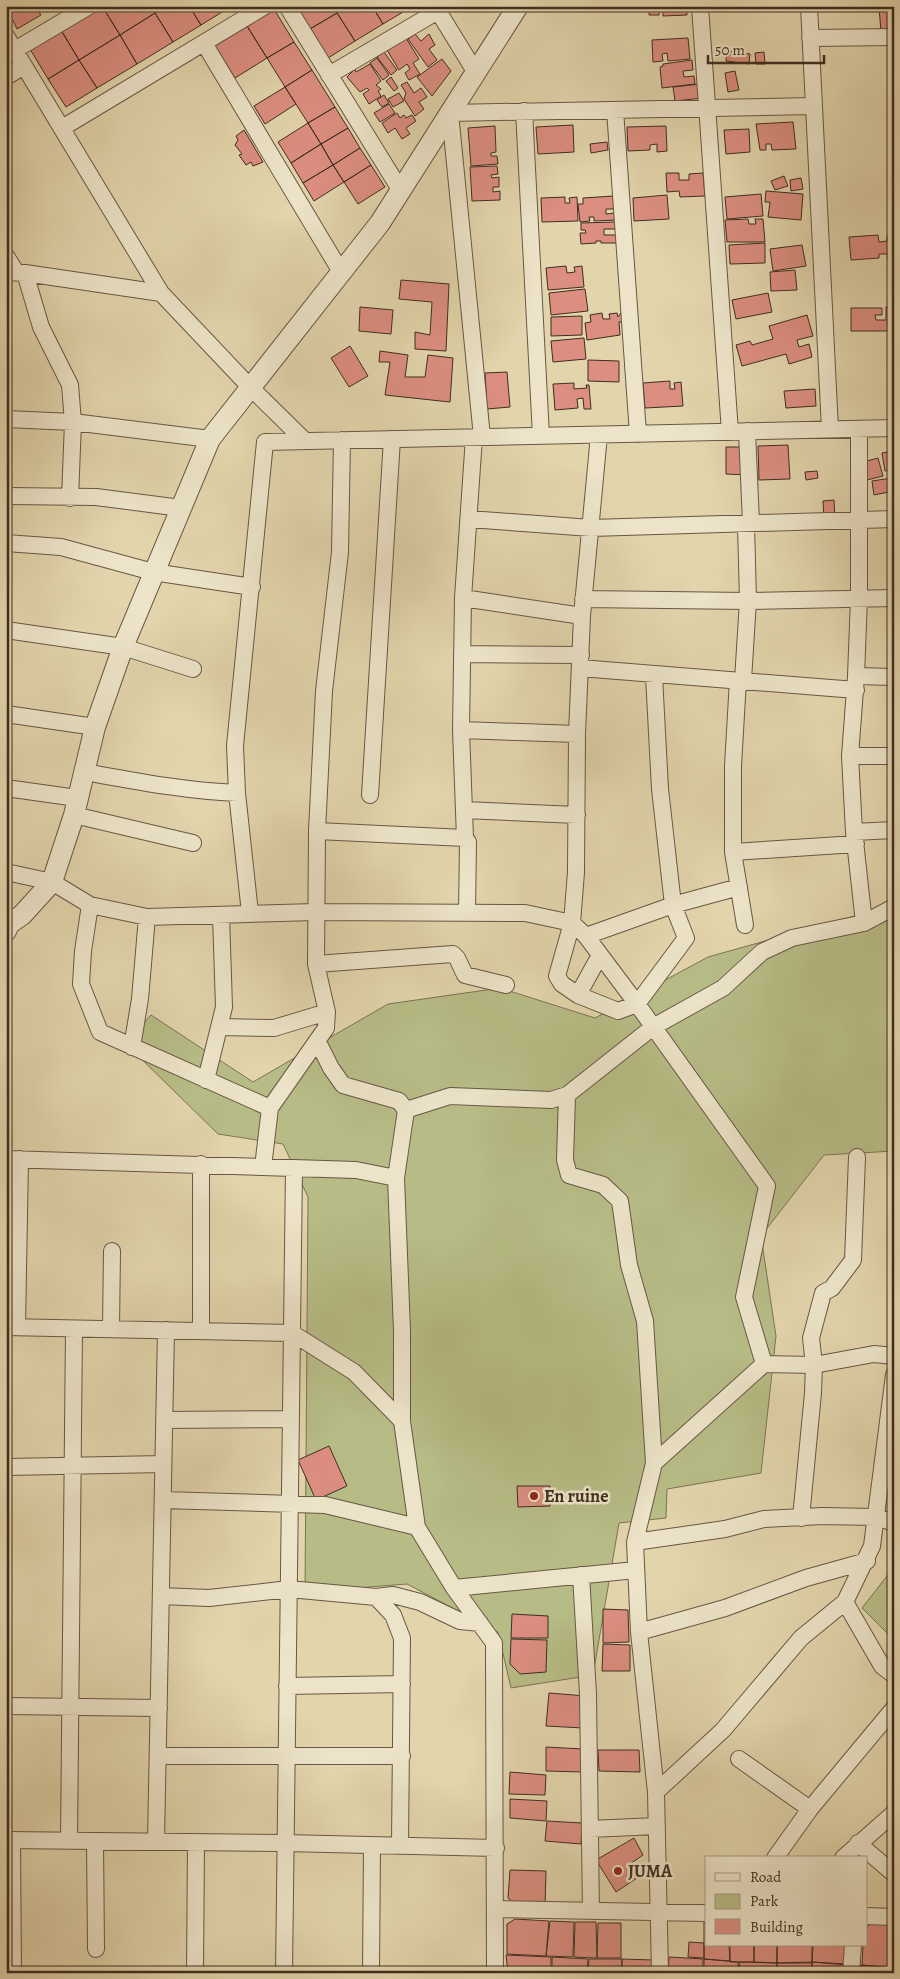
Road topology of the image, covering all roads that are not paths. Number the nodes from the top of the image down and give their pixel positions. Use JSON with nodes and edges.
{"nodes":[{"id":1,"x":88,"y":6,"type":"edge"},
{"id":2,"x":265,"y":6,"type":"edge"},
{"id":3,"x":287,"y":6,"type":"edge"},
{"id":4,"x":518,"y":6,"type":"edge"},
{"id":5,"x":700,"y":6,"type":"edge"},
{"id":6,"x":809,"y":6,"type":"edge"},
{"id":7,"x":436,"y":9,"type":"edge"},
{"id":8,"x":894,"y":36,"type":"edge"},
{"id":9,"x":810,"y":38,"type":"junction"},
{"id":10,"x":10,"y":43,"type":"edge"},
{"id":11,"x":204,"y":43,"type":"junction"},
{"id":12,"x":24,"y":66,"type":"junction"},
{"id":13,"x":476,"y":73,"type":"junction"},
{"id":14,"x":329,"y":75,"type":"junction"},
{"id":15,"x":6,"y":77,"type":"edge"},
{"id":16,"x":814,"y":106,"type":"junction"},
{"id":17,"x":707,"y":108,"type":"junction"},
{"id":18,"x":615,"y":110,"type":"junction"},
{"id":19,"x":524,"y":111,"type":"junction"},
{"id":20,"x":450,"y":113,"type":"junction"},
{"id":21,"x":62,"y":128,"type":"junction"},
{"id":22,"x":400,"y":191,"type":"junction"},
{"id":23,"x":6,"y":256,"type":"edge"},
{"id":24,"x":16,"y":272,"type":"edge"},
{"id":25,"x":341,"y":272,"type":"junction"},
{"id":26,"x":161,"y":293,"type":"junction"},
{"id":27,"x":250,"y":388,"type":"junction"},
{"id":28,"x":6,"y":419,"type":"edge"},
{"id":29,"x":73,"y":422,"type":"junction"},
{"id":30,"x":859,"y":428,"type":"junction"},
{"id":31,"x":894,"y":428,"type":"edge"},
{"id":32,"x":830,"y":429,"type":"junction"},
{"id":33,"x":747,"y":431,"type":"junction"},
{"id":34,"x":730,"y":432,"type":"junction"},
{"id":35,"x":638,"y":434,"type":"junction"},
{"id":36,"x":599,"y":435,"type":"junction"},
{"id":37,"x":541,"y":436,"type":"junction"},
{"id":38,"x":478,"y":437,"type":"junction"},
{"id":39,"x":210,"y":439,"type":"junction"},
{"id":40,"x":392,"y":439,"type":"junction"},
{"id":41,"x":342,"y":440,"type":"junction"},
{"id":42,"x":305,"y":441,"type":"junction"},
{"id":43,"x":6,"y":496,"type":"edge"},
{"id":44,"x":70,"y":498,"type":"junction"},
{"id":45,"x":181,"y":508,"type":"junction"},
{"id":46,"x":894,"y":518,"type":"edge"},
{"id":47,"x":469,"y":520,"type":"junction"},
{"id":48,"x":857,"y":520,"type":"junction"},
{"id":49,"x":748,"y":524,"type":"junction"},
{"id":50,"x":591,"y":528,"type":"junction"},
{"id":51,"x":6,"y":543,"type":"edge"},
{"id":52,"x":153,"y":572,"type":"junction"},
{"id":53,"x":252,"y":587,"type":"junction"},
{"id":54,"x":463,"y":598,"type":"junction"},
{"id":55,"x":858,"y":598,"type":"junction"},
{"id":56,"x":894,"y":598,"type":"edge"},
{"id":57,"x":583,"y":599,"type":"junction"},
{"id":58,"x":748,"y":601,"type":"junction"},
{"id":59,"x":582,"y":616,"type":"junction"},
{"id":60,"x":6,"y":630,"type":"edge"},
{"id":61,"x":123,"y":647,"type":"junction"},
{"id":62,"x":462,"y":654,"type":"junction"},
{"id":63,"x":581,"y":662,"type":"junction"},
{"id":64,"x":193,"y":669,"type":"dead end"},
{"id":65,"x":654,"y":676,"type":"junction"},
{"id":66,"x":894,"y":677,"type":"edge"},
{"id":67,"x":740,"y":680,"type":"junction"},
{"id":68,"x":856,"y":683,"type":"junction"},
{"id":69,"x":6,"y":714,"type":"edge"},
{"id":70,"x":95,"y":727,"type":"junction"},
{"id":71,"x":461,"y":730,"type":"junction"},
{"id":72,"x":578,"y":734,"type":"junction"},
{"id":73,"x":850,"y":756,"type":"junction"},
{"id":74,"x":894,"y":756,"type":"edge"},
{"id":75,"x":85,"y":772,"type":"junction"},
{"id":76,"x":6,"y":788,"type":"edge"},
{"id":77,"x":237,"y":793,"type":"junction"},
{"id":78,"x":370,"y":795,"type":"dead end"},
{"id":79,"x":76,"y":806,"type":"junction"},
{"id":80,"x":464,"y":810,"type":"junction"},
{"id":81,"x":577,"y":815,"type":"junction"},
{"id":82,"x":894,"y":830,"type":"edge"},
{"id":83,"x":317,"y":831,"type":"junction"},
{"id":84,"x":465,"y":838,"type":"junction"},
{"id":85,"x":855,"y":838,"type":"junction"},
{"id":86,"x":193,"y":843,"type":"dead end"},
{"id":87,"x":733,"y":852,"type":"junction"},
{"id":88,"x":6,"y":872,"type":"edge"},
{"id":89,"x":52,"y":882,"type":"junction"},
{"id":90,"x":739,"y":887,"type":"junction"},
{"id":91,"x":90,"y":905,"type":"junction"},
{"id":92,"x":672,"y":905,"type":"junction"},
{"id":93,"x":894,"y":907,"type":"edge"},
{"id":94,"x":315,"y":912,"type":"junction"},
{"id":95,"x":250,"y":913,"type":"junction"},
{"id":96,"x":467,"y":913,"type":"junction"},
{"id":97,"x":221,"y":915,"type":"junction"},
{"id":98,"x":147,"y":916,"type":"junction"},
{"id":99,"x":572,"y":923,"type":"junction"},
{"id":100,"x":864,"y":924,"type":"junction"},
{"id":101,"x":745,"y":925,"type":"dead end"},
{"id":102,"x":7,"y":926,"type":"edge"},
{"id":103,"x":586,"y":936,"type":"junction"},
{"id":104,"x":600,"y":955,"type":"junction"},
{"id":105,"x":316,"y":964,"type":"junction"},
{"id":106,"x":506,"y":984,"type":"dead end"},
{"id":107,"x":578,"y":994,"type":"junction"},
{"id":108,"x":637,"y":1004,"type":"junction"},
{"id":109,"x":327,"y":1012,"type":"junction"},
{"id":110,"x":653,"y":1027,"type":"junction"},
{"id":111,"x":219,"y":1028,"type":"junction"},
{"id":112,"x":318,"y":1042,"type":"junction"},
{"id":113,"x":132,"y":1047,"type":"junction"},
{"id":114,"x":206,"y":1080,"type":"junction"},
{"id":115,"x":567,"y":1095,"type":"junction"},
{"id":116,"x":270,"y":1108,"type":"junction"},
{"id":117,"x":406,"y":1110,"type":"junction"},
{"id":118,"x":858,"y":1157,"type":"dead end"},
{"id":119,"x":13,"y":1159,"type":"edge"},
{"id":120,"x":201,"y":1164,"type":"junction"},
{"id":121,"x":264,"y":1167,"type":"junction"},
{"id":122,"x":294,"y":1169,"type":"junction"},
{"id":123,"x":396,"y":1178,"type":"junction"},
{"id":124,"x":112,"y":1251,"type":"dead end"},
{"id":125,"x":11,"y":1327,"type":"edge"},
{"id":126,"x":74,"y":1328,"type":"junction"},
{"id":127,"x":111,"y":1329,"type":"junction"},
{"id":128,"x":166,"y":1330,"type":"junction"},
{"id":129,"x":201,"y":1331,"type":"junction"},
{"id":130,"x":292,"y":1333,"type":"junction"},
{"id":131,"x":894,"y":1356,"type":"edge"},
{"id":132,"x":764,"y":1364,"type":"junction"},
{"id":133,"x":814,"y":1365,"type":"junction"},
{"id":134,"x":894,"y":1374,"type":"edge"},
{"id":135,"x":291,"y":1419,"type":"junction"},
{"id":136,"x":164,"y":1420,"type":"junction"},
{"id":137,"x":402,"y":1422,"type":"junction"},
{"id":138,"x":654,"y":1463,"type":"junction"},
{"id":139,"x":164,"y":1464,"type":"junction"},
{"id":140,"x":73,"y":1466,"type":"junction"},
{"id":141,"x":6,"y":1467,"type":"edge"},
{"id":142,"x":163,"y":1500,"type":"junction"},
{"id":143,"x":290,"y":1504,"type":"junction"},
{"id":144,"x":876,"y":1517,"type":"junction"},
{"id":145,"x":801,"y":1518,"type":"junction"},
{"id":146,"x":894,"y":1523,"type":"edge"},
{"id":147,"x":417,"y":1527,"type":"junction"},
{"id":148,"x":634,"y":1542,"type":"junction"},
{"id":149,"x":867,"y":1561,"type":"junction"},
{"id":150,"x":636,"y":1570,"type":"junction"},
{"id":151,"x":581,"y":1575,"type":"junction"},
{"id":152,"x":454,"y":1588,"type":"junction"},
{"id":153,"x":288,"y":1589,"type":"junction"},
{"id":154,"x":161,"y":1596,"type":"junction"},
{"id":155,"x":376,"y":1596,"type":"junction"},
{"id":156,"x":845,"y":1602,"type":"junction"},
{"id":157,"x":480,"y":1623,"type":"junction"},
{"id":158,"x":639,"y":1632,"type":"junction"},
{"id":159,"x":894,"y":1675,"type":"edge"},
{"id":160,"x":402,"y":1684,"type":"junction"},
{"id":161,"x":287,"y":1686,"type":"junction"},
{"id":162,"x":6,"y":1706,"type":"edge"},
{"id":163,"x":70,"y":1707,"type":"junction"},
{"id":164,"x":159,"y":1708,"type":"junction"},
{"id":165,"x":894,"y":1708,"type":"edge"},
{"id":166,"x":158,"y":1756,"type":"junction"},
{"id":167,"x":286,"y":1756,"type":"junction"},
{"id":168,"x":402,"y":1756,"type":"junction"},
{"id":169,"x":739,"y":1759,"type":"dead end"},
{"id":170,"x":656,"y":1792,"type":"junction"},
{"id":171,"x":810,"y":1809,"type":"junction"},
{"id":172,"x":894,"y":1813,"type":"edge"},
{"id":173,"x":657,"y":1826,"type":"junction"},
{"id":174,"x":590,"y":1829,"type":"junction"},
{"id":175,"x":9,"y":1840,"type":"edge"},
{"id":176,"x":69,"y":1840,"type":"junction"},
{"id":177,"x":95,"y":1840,"type":"junction"},
{"id":178,"x":156,"y":1841,"type":"junction"},
{"id":179,"x":196,"y":1842,"type":"junction"},
{"id":180,"x":285,"y":1843,"type":"junction"},
{"id":181,"x":858,"y":1843,"type":"junction"},
{"id":182,"x":372,"y":1845,"type":"junction"},
{"id":183,"x":400,"y":1846,"type":"junction"},
{"id":184,"x":496,"y":1848,"type":"junction"},
{"id":185,"x":776,"y":1856,"type":"edge"},
{"id":186,"x":845,"y":1856,"type":"edge"},
{"id":187,"x":894,"y":1874,"type":"edge"},
{"id":188,"x":495,"y":1909,"type":"junction"},
{"id":189,"x":591,"y":1911,"type":"junction"},
{"id":190,"x":658,"y":1912,"type":"junction"},
{"id":191,"x":705,"y":1913,"type":"edge"},
{"id":192,"x":868,"y":1916,"type":"edge"},
{"id":193,"x":894,"y":1917,"type":"edge"},
{"id":194,"x":853,"y":1946,"type":"edge"},
{"id":195,"x":96,"y":1949,"type":"dead end"},
{"id":196,"x":13,"y":1973,"type":"edge"},
{"id":197,"x":195,"y":1973,"type":"edge"},
{"id":198,"x":284,"y":1973,"type":"edge"},
{"id":199,"x":372,"y":1973,"type":"edge"},
{"id":200,"x":495,"y":1973,"type":"edge"},
{"id":201,"x":660,"y":1973,"type":"edge"},
{"id":202,"x":851,"y":1973,"type":"edge"}],
"edges":[{"from":1,"to":10,"type":"street"},
{"from":2,"to":11,"type":"street"},
{"from":3,"to":14,"type":"street"},
{"from":4,"to":13,"type":"street"},
{"from":5,"to":17,"type":"street"},
{"from":6,"to":9,"type":"street"},
{"from":7,"to":13,"type":"street"},
{"from":7,"to":14,"type":"street"},
{"from":8,"to":9,"type":"street"},
{"from":9,"to":16,"type":"street"},
{"from":10,"to":12,"type":"street"},
{"from":11,"to":21,"type":"street"},
{"from":11,"to":25,"type":"street"},
{"from":12,"to":15,"type":"street"},
{"from":12,"to":21,"type":"street"},
{"from":13,"to":20,"type":"street"},
{"from":14,"to":22,"type":"street"},
{"from":16,"to":17,"type":"street"},
{"from":16,"to":32,"type":"street"},
{"from":17,"to":18,"type":"street"},
{"from":17,"to":34,"type":"street"},
{"from":18,"to":19,"type":"street"},
{"from":18,"to":35,"type":"street"},
{"from":19,"to":20,"type":"street"},
{"from":19,"to":37,"type":"street"},
{"from":20,"to":22,"type":"street"},
{"from":20,"to":38,"type":"street"},
{"from":21,"to":26,"type":"street"},
{"from":22,"to":25,"type":"street"},
{"from":23,"to":24,"type":"street"},
{"from":24,"to":26,"type":"street"},
{"from":24,"to":29,"type":"street"},
{"from":25,"to":27,"type":"street"},
{"from":26,"to":27,"type":"street"},
{"from":27,"to":39,"type":"street"},
{"from":27,"to":42,"type":"street"},
{"from":28,"to":29,"type":"street"},
{"from":29,"to":39,"type":"street"},
{"from":29,"to":44,"type":"street"},
{"from":30,"to":31,"type":"street"},
{"from":30,"to":32,"type":"street"},
{"from":30,"to":48,"type":"street"},
{"from":32,"to":33,"type":"street"},
{"from":33,"to":34,"type":"street"},
{"from":33,"to":49,"type":"street"},
{"from":34,"to":35,"type":"street"},
{"from":35,"to":36,"type":"street"},
{"from":36,"to":37,"type":"street"},
{"from":36,"to":50,"type":"street"},
{"from":37,"to":38,"type":"street"},
{"from":38,"to":40,"type":"street"},
{"from":38,"to":47,"type":"street"},
{"from":39,"to":45,"type":"street"},
{"from":40,"to":41,"type":"street"},
{"from":40,"to":78,"type":"street"},
{"from":41,"to":42,"type":"street"},
{"from":41,"to":83,"type":"street"},
{"from":42,"to":53,"type":"street"},
{"from":43,"to":44,"type":"street"},
{"from":44,"to":45,"type":"street"},
{"from":45,"to":52,"type":"street"},
{"from":46,"to":48,"type":"street"},
{"from":47,"to":50,"type":"street"},
{"from":47,"to":54,"type":"street"},
{"from":48,"to":49,"type":"street"},
{"from":48,"to":55,"type":"street"},
{"from":49,"to":50,"type":"street"},
{"from":49,"to":58,"type":"street"},
{"from":50,"to":57,"type":"street"},
{"from":51,"to":52,"type":"street"},
{"from":52,"to":53,"type":"street"},
{"from":52,"to":61,"type":"street"},
{"from":53,"to":77,"type":"street"},
{"from":54,"to":59,"type":"street"},
{"from":54,"to":62,"type":"street"},
{"from":55,"to":56,"type":"street"},
{"from":55,"to":58,"type":"street"},
{"from":55,"to":68,"type":"street"},
{"from":57,"to":58,"type":"street"},
{"from":57,"to":59,"type":"street"},
{"from":58,"to":67,"type":"street"},
{"from":59,"to":63,"type":"street"},
{"from":60,"to":61,"type":"street"},
{"from":61,"to":64,"type":"street"},
{"from":61,"to":70,"type":"street"},
{"from":62,"to":63,"type":"street"},
{"from":62,"to":71,"type":"street"},
{"from":63,"to":65,"type":"street"},
{"from":63,"to":72,"type":"street"},
{"from":65,"to":67,"type":"street"},
{"from":65,"to":92,"type":"street"},
{"from":66,"to":68,"type":"street"},
{"from":67,"to":68,"type":"street"},
{"from":67,"to":87,"type":"street"},
{"from":68,"to":73,"type":"street"},
{"from":69,"to":70,"type":"street"},
{"from":70,"to":75,"type":"street"},
{"from":71,"to":72,"type":"street"},
{"from":71,"to":80,"type":"street"},
{"from":72,"to":81,"type":"street"},
{"from":73,"to":74,"type":"street"},
{"from":73,"to":85,"type":"street"},
{"from":75,"to":77,"type":"street"},
{"from":75,"to":79,"type":"street"},
{"from":76,"to":79,"type":"street"},
{"from":77,"to":95,"type":"street"},
{"from":79,"to":86,"type":"street"},
{"from":79,"to":89,"type":"street"},
{"from":80,"to":81,"type":"street"},
{"from":80,"to":84,"type":"street"},
{"from":81,"to":99,"type":"street"},
{"from":82,"to":85,"type":"street"},
{"from":83,"to":84,"type":"street"},
{"from":83,"to":94,"type":"street"},
{"from":84,"to":96,"type":"street"},
{"from":85,"to":87,"type":"street"},
{"from":85,"to":100,"type":"street"},
{"from":87,"to":90,"type":"street"},
{"from":88,"to":89,"type":"street"},
{"from":89,"to":91,"type":"street"},
{"from":89,"to":102,"type":"street"},
{"from":90,"to":92,"type":"street"},
{"from":90,"to":101,"type":"street"},
{"from":91,"to":98,"type":"street"},
{"from":91,"to":113,"type":"street"},
{"from":92,"to":103,"type":"street"},
{"from":92,"to":108,"type":"street"},
{"from":93,"to":100,"type":"street"},
{"from":94,"to":95,"type":"street"},
{"from":94,"to":96,"type":"street"},
{"from":94,"to":105,"type":"street"},
{"from":95,"to":97,"type":"street"},
{"from":96,"to":99,"type":"street"},
{"from":97,"to":98,"type":"street"},
{"from":97,"to":111,"type":"street"},
{"from":98,"to":113,"type":"street"},
{"from":99,"to":103,"type":"street"},
{"from":99,"to":107,"type":"street"},
{"from":100,"to":110,"type":"street"},
{"from":103,"to":104,"type":"street"},
{"from":104,"to":107,"type":"street"},
{"from":104,"to":108,"type":"street"},
{"from":105,"to":106,"type":"street"},
{"from":105,"to":109,"type":"street"},
{"from":107,"to":108,"type":"street"},
{"from":108,"to":110,"type":"street"},
{"from":109,"to":111,"type":"street"},
{"from":109,"to":112,"type":"street"},
{"from":110,"to":115,"type":"street"},
{"from":110,"to":132,"type":"street"},
{"from":111,"to":114,"type":"street"},
{"from":112,"to":116,"type":"street"},
{"from":112,"to":117,"type":"street"},
{"from":113,"to":114,"type":"street"},
{"from":114,"to":116,"type":"street"},
{"from":115,"to":117,"type":"street"},
{"from":115,"to":138,"type":"street"},
{"from":116,"to":121,"type":"street"},
{"from":117,"to":123,"type":"street"},
{"from":118,"to":133,"type":"street"},
{"from":119,"to":120,"type":"street"},
{"from":119,"to":125,"type":"street"},
{"from":120,"to":121,"type":"street"},
{"from":120,"to":129,"type":"street"},
{"from":121,"to":122,"type":"street"},
{"from":122,"to":123,"type":"street"},
{"from":122,"to":130,"type":"street"},
{"from":123,"to":137,"type":"street"},
{"from":124,"to":127,"type":"street"},
{"from":125,"to":126,"type":"street"},
{"from":126,"to":127,"type":"street"},
{"from":126,"to":140,"type":"street"},
{"from":127,"to":128,"type":"street"},
{"from":128,"to":129,"type":"street"},
{"from":128,"to":136,"type":"street"},
{"from":129,"to":130,"type":"street"},
{"from":130,"to":135,"type":"street"},
{"from":130,"to":137,"type":"street"},
{"from":131,"to":133,"type":"street"},
{"from":132,"to":133,"type":"street"},
{"from":132,"to":138,"type":"street"},
{"from":133,"to":145,"type":"street"},
{"from":134,"to":144,"type":"street"},
{"from":135,"to":136,"type":"street"},
{"from":135,"to":143,"type":"street"},
{"from":136,"to":139,"type":"street"},
{"from":137,"to":147,"type":"street"},
{"from":138,"to":148,"type":"street"},
{"from":139,"to":140,"type":"street"},
{"from":139,"to":142,"type":"street"},
{"from":140,"to":141,"type":"street"},
{"from":140,"to":163,"type":"street"},
{"from":142,"to":143,"type":"street"},
{"from":142,"to":154,"type":"street"},
{"from":143,"to":147,"type":"street"},
{"from":143,"to":153,"type":"street"},
{"from":144,"to":145,"type":"street"},
{"from":144,"to":146,"type":"street"},
{"from":144,"to":149,"type":"street"},
{"from":145,"to":148,"type":"street"},
{"from":147,"to":152,"type":"street"},
{"from":148,"to":150,"type":"street"},
{"from":149,"to":156,"type":"street"},
{"from":149,"to":158,"type":"street"},
{"from":150,"to":151,"type":"street"},
{"from":150,"to":158,"type":"street"},
{"from":151,"to":152,"type":"street"},
{"from":151,"to":174,"type":"street"},
{"from":152,"to":157,"type":"street"},
{"from":153,"to":154,"type":"street"},
{"from":153,"to":155,"type":"street"},
{"from":153,"to":161,"type":"street"},
{"from":154,"to":164,"type":"street"},
{"from":155,"to":157,"type":"street"},
{"from":155,"to":160,"type":"street"},
{"from":156,"to":159,"type":"street"},
{"from":156,"to":170,"type":"street"},
{"from":157,"to":184,"type":"street"},
{"from":158,"to":170,"type":"street"},
{"from":160,"to":161,"type":"street"},
{"from":160,"to":168,"type":"street"},
{"from":161,"to":167,"type":"street"},
{"from":162,"to":163,"type":"street"},
{"from":163,"to":164,"type":"street"},
{"from":163,"to":176,"type":"street"},
{"from":164,"to":166,"type":"street"},
{"from":165,"to":171,"type":"street"},
{"from":166,"to":167,"type":"street"},
{"from":166,"to":178,"type":"street"},
{"from":167,"to":168,"type":"street"},
{"from":167,"to":180,"type":"street"},
{"from":168,"to":183,"type":"street"},
{"from":169,"to":171,"type":"street"},
{"from":170,"to":173,"type":"street"},
{"from":171,"to":185,"type":"street"},
{"from":172,"to":181,"type":"street"},
{"from":173,"to":174,"type":"street"},
{"from":173,"to":190,"type":"street"},
{"from":174,"to":189,"type":"street"},
{"from":175,"to":176,"type":"street"},
{"from":175,"to":196,"type":"street"},
{"from":176,"to":177,"type":"street"},
{"from":177,"to":178,"type":"street"},
{"from":177,"to":195,"type":"street"},
{"from":178,"to":179,"type":"street"},
{"from":179,"to":180,"type":"street"},
{"from":179,"to":197,"type":"street"},
{"from":180,"to":182,"type":"street"},
{"from":180,"to":198,"type":"street"},
{"from":181,"to":186,"type":"street"},
{"from":181,"to":187,"type":"street"},
{"from":182,"to":183,"type":"street"},
{"from":182,"to":199,"type":"street"},
{"from":183,"to":184,"type":"street"},
{"from":184,"to":188,"type":"street"},
{"from":188,"to":189,"type":"street"},
{"from":188,"to":200,"type":"street"},
{"from":189,"to":190,"type":"street"},
{"from":190,"to":191,"type":"street"},
{"from":190,"to":201,"type":"street"},
{"from":192,"to":193,"type":"street"},
{"from":194,"to":202,"type":"street"}]}
